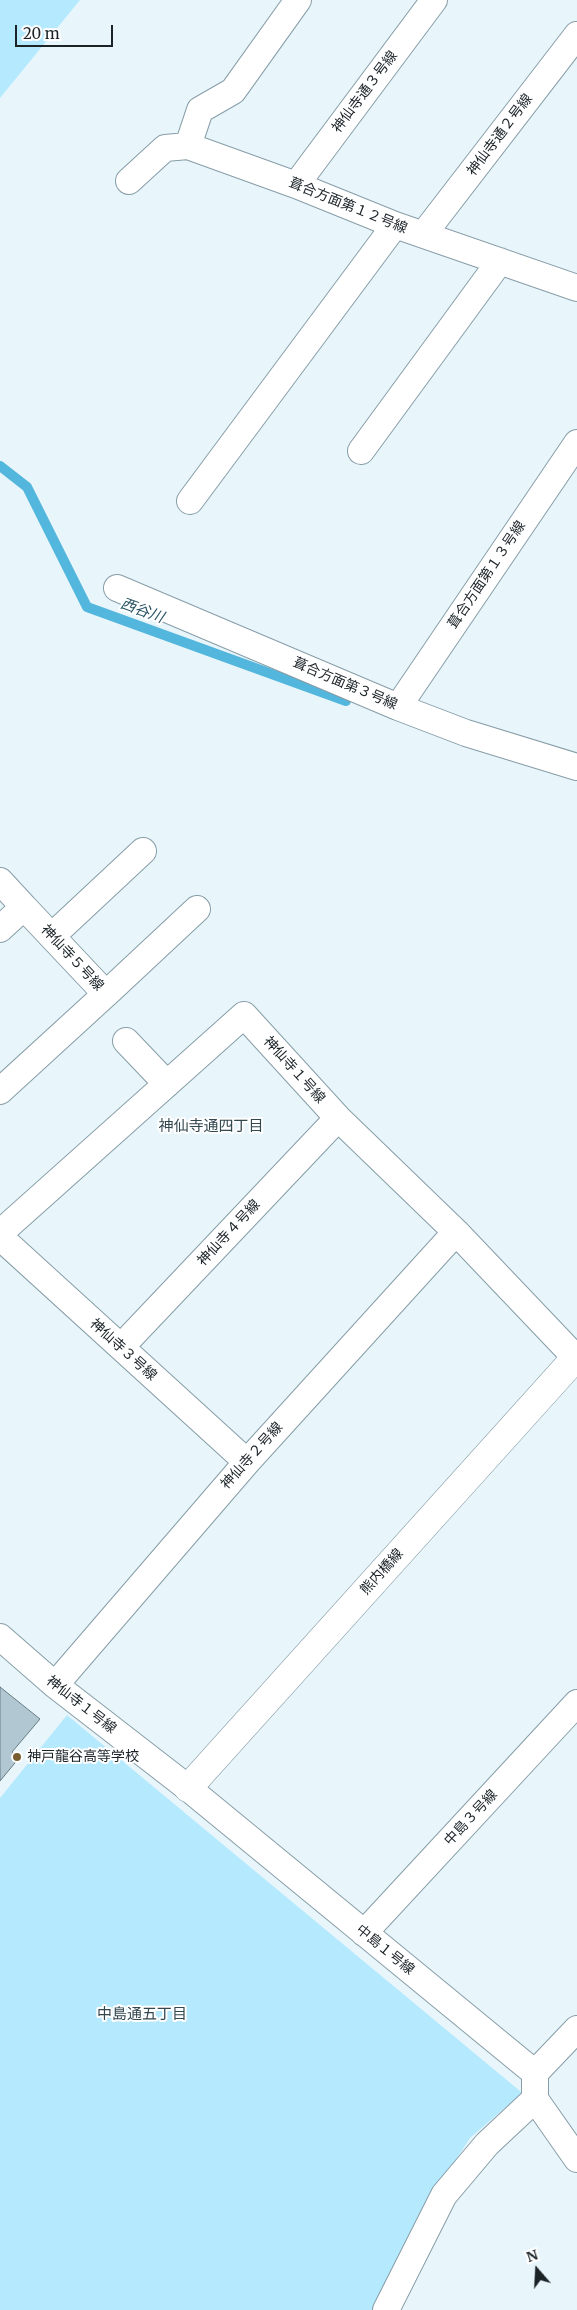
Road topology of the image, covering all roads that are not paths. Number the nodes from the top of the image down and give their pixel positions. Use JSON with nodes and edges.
{"nodes":[{"id":1,"x":298,"y":0,"type":"edge"},
{"id":2,"x":434,"y":0,"type":"edge"},
{"id":3,"x":577,"y":35,"type":"edge"},
{"id":4,"x":188,"y":146,"type":"junction"},
{"id":5,"x":129,"y":180,"type":"dead end"},
{"id":6,"x":296,"y":184,"type":"junction"},
{"id":7,"x":395,"y":225,"type":"junction"},
{"id":8,"x":424,"y":235,"type":"junction"},
{"id":9,"x":500,"y":261,"type":"junction"},
{"id":10,"x":576,"y":286,"type":"edge"},
{"id":11,"x":577,"y":443,"type":"edge"},
{"id":12,"x":361,"y":451,"type":"dead end"},
{"id":13,"x":190,"y":501,"type":"dead end"},
{"id":14,"x":117,"y":588,"type":"dead end"},
{"id":15,"x":398,"y":707,"type":"junction"},
{"id":16,"x":577,"y":768,"type":"edge"},
{"id":17,"x":143,"y":851,"type":"dead end"},
{"id":18,"x":0,"y":881,"type":"edge"},
{"id":19,"x":24,"y":907,"type":"junction"},
{"id":20,"x":197,"y":909,"type":"dead end"},
{"id":21,"x":0,"y":929,"type":"edge"},
{"id":22,"x":52,"y":936,"type":"junction"},
{"id":23,"x":106,"y":994,"type":"junction"},
{"id":24,"x":126,"y":1041,"type":"dead end"},
{"id":25,"x":167,"y":1084,"type":"junction"},
{"id":26,"x":0,"y":1091,"type":"edge"},
{"id":27,"x":338,"y":1118,"type":"junction"},
{"id":28,"x":456,"y":1232,"type":"junction"},
{"id":29,"x":0,"y":1233,"type":"edge"},
{"id":30,"x":0,"y":1237,"type":"edge"},
{"id":31,"x":120,"y":1347,"type":"junction"},
{"id":32,"x":577,"y":1358,"type":"edge"},
{"id":33,"x":247,"y":1462,"type":"junction"},
{"id":34,"x":0,"y":1637,"type":"edge"},
{"id":35,"x":55,"y":1685,"type":"junction"},
{"id":36,"x":577,"y":1703,"type":"edge"},
{"id":37,"x":188,"y":1788,"type":"junction"},
{"id":38,"x":364,"y":1933,"type":"junction"},
{"id":39,"x":577,"y":2029,"type":"edge"},
{"id":40,"x":535,"y":2073,"type":"junction"},
{"id":41,"x":535,"y":2099,"type":"junction"},
{"id":42,"x":577,"y":2158,"type":"edge"},
{"id":43,"x":386,"y":2310,"type":"edge"}],
"edges":[{"from":1,"to":4,"type":"street"},
{"from":2,"to":6,"type":"street","name":"神仙寺通３号線"},
{"from":3,"to":8,"type":"street","name":"神仙寺通２号線"},
{"from":4,"to":5,"type":"street","name":"葺合方面第１２号線"},
{"from":4,"to":6,"type":"street","name":"葺合方面第１２号線"},
{"from":6,"to":7,"type":"street","name":"葺合方面第１２号線"},
{"from":7,"to":8,"type":"street","name":"葺合方面第１２号線"},
{"from":7,"to":13,"type":"street"},
{"from":8,"to":9,"type":"street","name":"葺合方面第１２号線"},
{"from":9,"to":10,"type":"street","name":"葺合方面第１２号線"},
{"from":9,"to":12,"type":"street"},
{"from":11,"to":15,"type":"street","name":"葺合方面第１３号線"},
{"from":14,"to":15,"type":"street","name":"葺合方面第３号線"},
{"from":15,"to":16,"type":"street","name":"葺合方面第３号線"},
{"from":17,"to":22,"type":"street"},
{"from":18,"to":19,"type":"street","name":"神仙寺５号線"},
{"from":19,"to":21,"type":"street"},
{"from":19,"to":22,"type":"street","name":"神仙寺５号線"},
{"from":20,"to":23,"type":"street"},
{"from":22,"to":23,"type":"street","name":"神仙寺５号線"},
{"from":23,"to":26,"type":"street","name":"神仙寺５号線"},
{"from":24,"to":25,"type":"street"},
{"from":25,"to":27,"type":"street","name":"神仙寺１号線"},
{"from":25,"to":29,"type":"street","name":"神仙寺１号線"},
{"from":27,"to":28,"type":"street","name":"神仙寺１号線"},
{"from":27,"to":31,"type":"street","name":"神仙寺４号線"},
{"from":28,"to":32,"type":"street","name":"神仙寺１号線"},
{"from":28,"to":33,"type":"street","name":"神仙寺２号線"},
{"from":30,"to":31,"type":"street","name":"神仙寺３号線"},
{"from":31,"to":33,"type":"street","name":"神仙寺３号線"},
{"from":32,"to":37,"type":"street","name":"熊内橋線"},
{"from":33,"to":35,"type":"street","name":"神仙寺２号線"},
{"from":34,"to":35,"type":"street","name":"神仙寺１号線"},
{"from":35,"to":37,"type":"street","name":"神仙寺１号線"},
{"from":36,"to":38,"type":"street","name":"中島３号線"},
{"from":37,"to":38,"type":"street","name":"中島１号線"},
{"from":38,"to":40,"type":"street","name":"中島１号線"},
{"from":39,"to":40,"type":"street"},
{"from":40,"to":41,"type":"street"},
{"from":41,"to":42,"type":"street"},
{"from":41,"to":43,"type":"street"}]}
